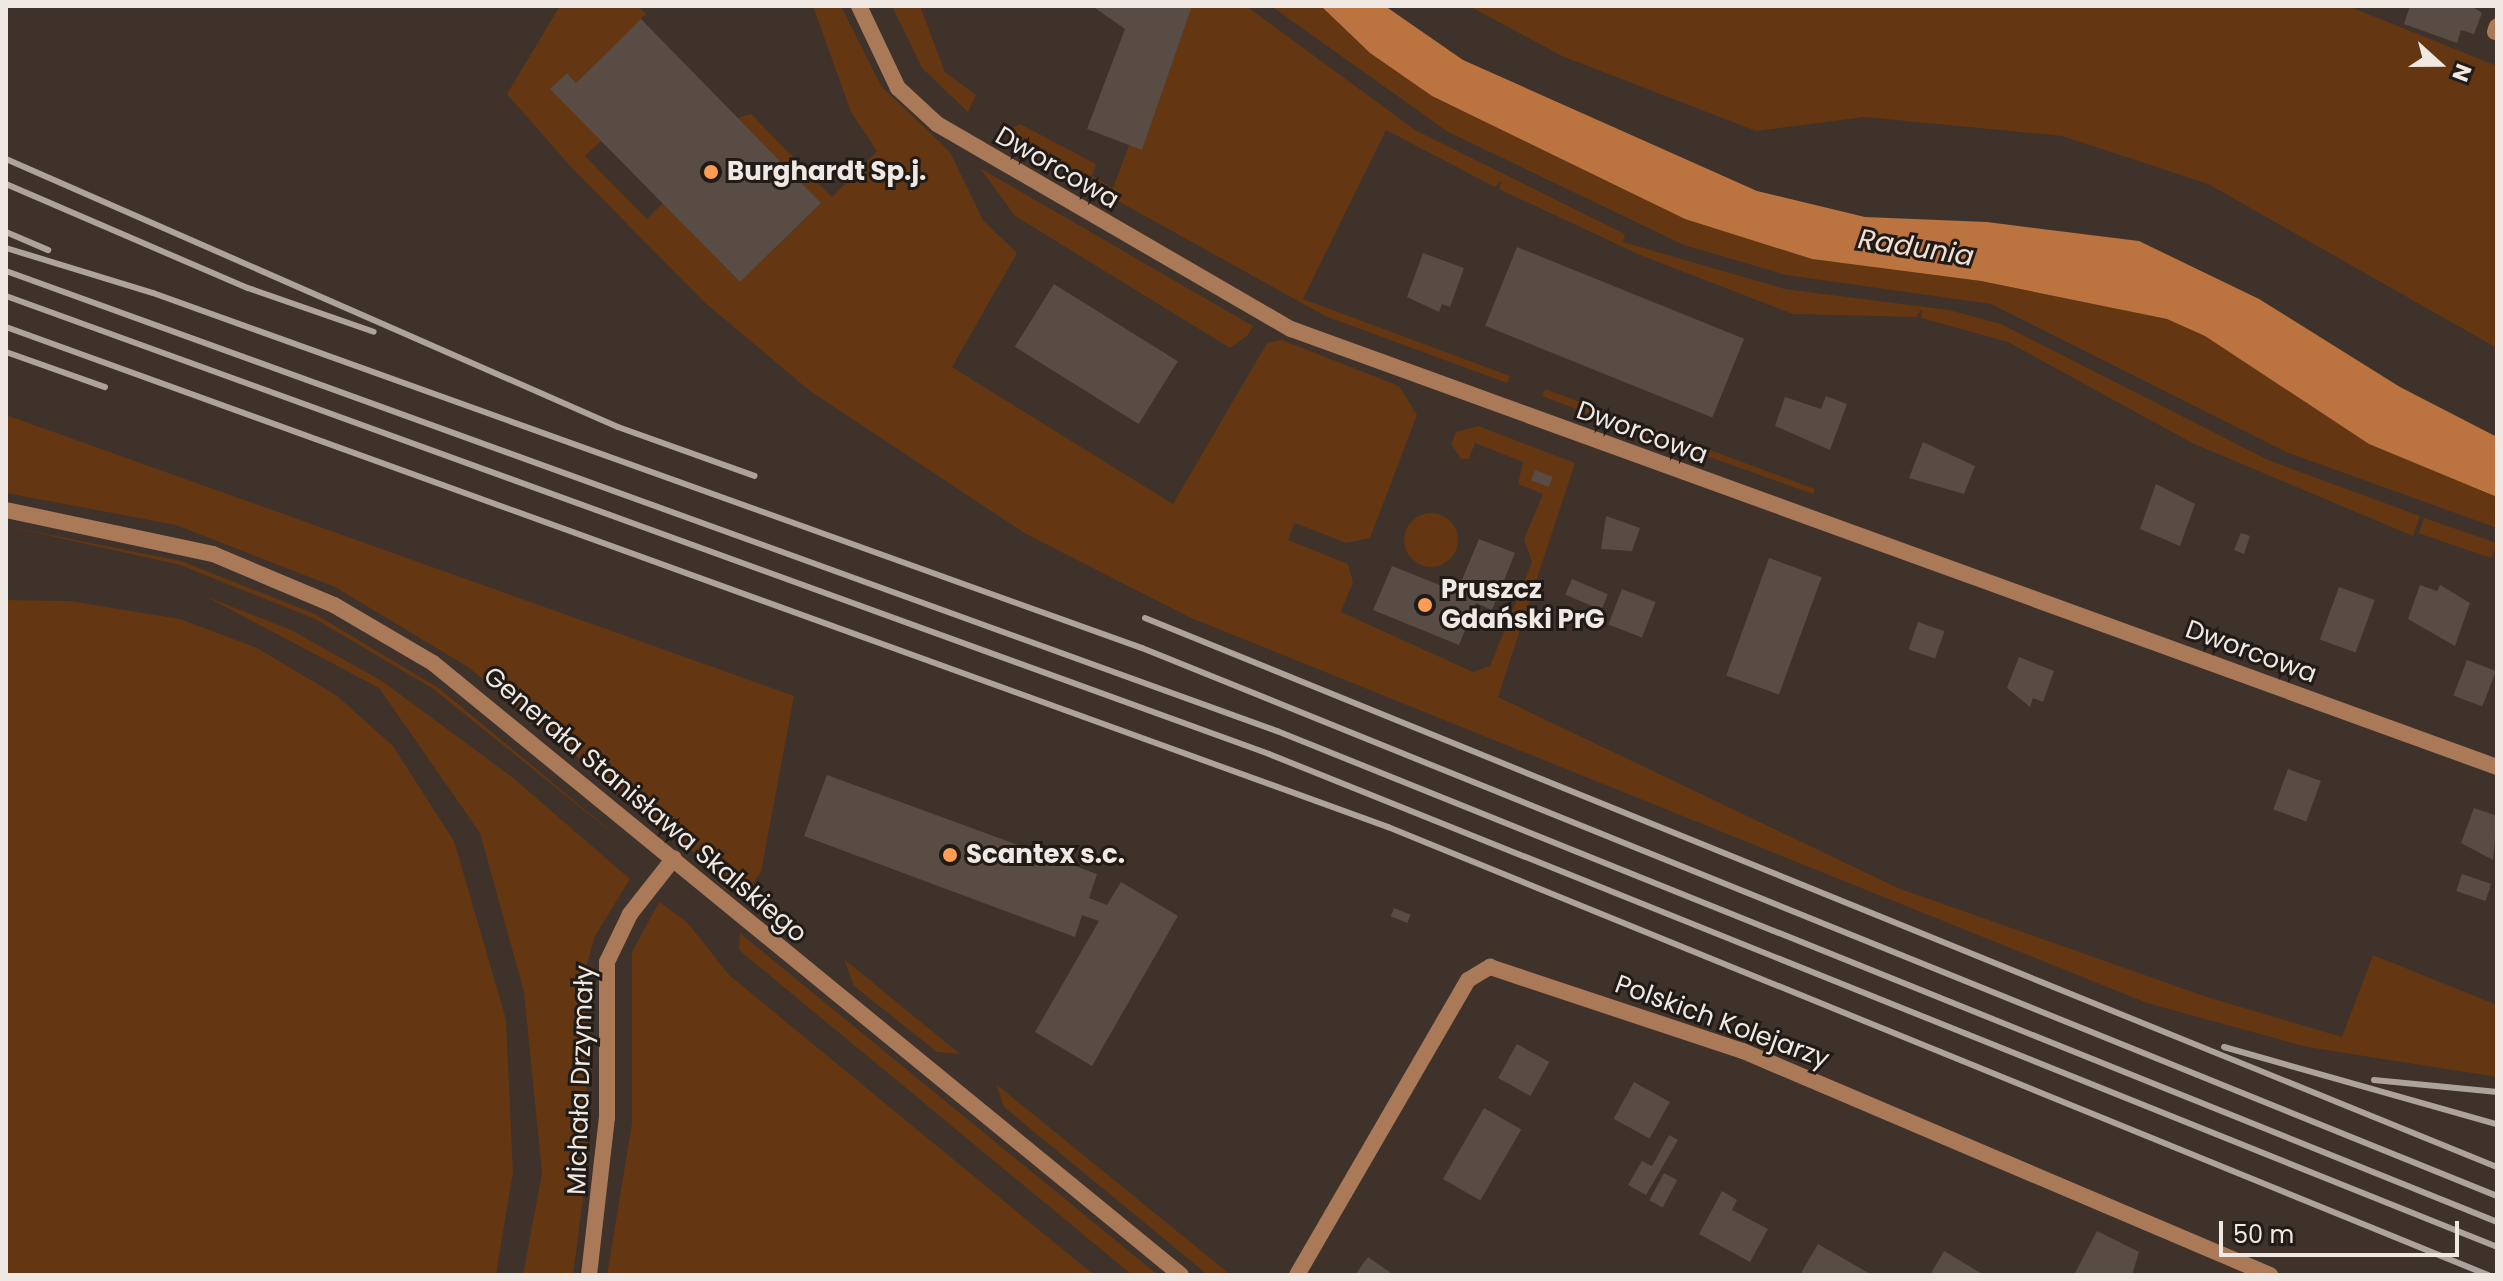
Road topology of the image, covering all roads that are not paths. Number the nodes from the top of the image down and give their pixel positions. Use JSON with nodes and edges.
{"nodes":[{"id":1,"x":859,"y":6,"type":"edge"},
{"id":2,"x":6,"y":510,"type":"edge"},
{"id":3,"x":2497,"y":767,"type":"edge"},
{"id":4,"x":674,"y":858,"type":"junction"},
{"id":5,"x":589,"y":1275,"type":"edge"},
{"id":6,"x":1181,"y":1275,"type":"edge"},
{"id":7,"x":1297,"y":1275,"type":"edge"},
{"id":8,"x":2270,"y":1275,"type":"edge"}],
"edges":[{"from":1,"to":3,"type":"street","name":"Dworcowa"},
{"from":2,"to":4,"type":"street","name":"Generała Stanisława Skalskiego"},
{"from":4,"to":5,"type":"street","name":"Michała Drzymały"},
{"from":4,"to":6,"type":"street","name":"Generała Stanisława Skalskiego"},
{"from":7,"to":8,"type":"street","name":"Polskich Kolejarzy"}]}
